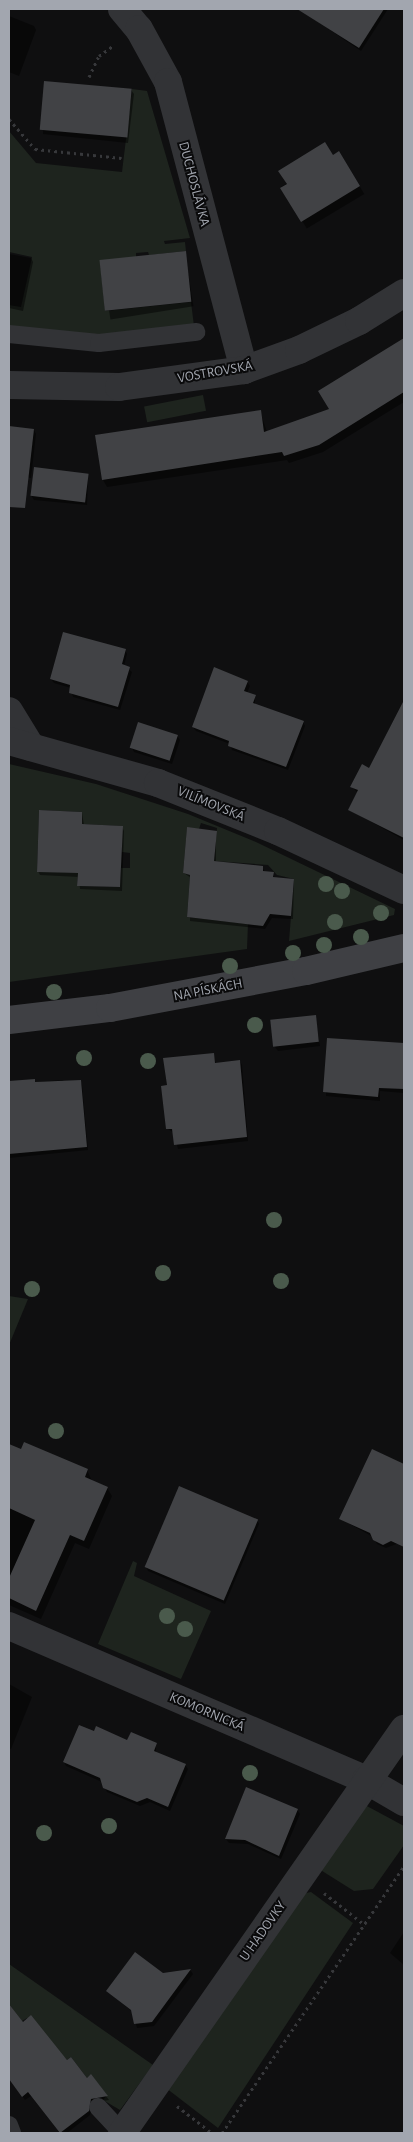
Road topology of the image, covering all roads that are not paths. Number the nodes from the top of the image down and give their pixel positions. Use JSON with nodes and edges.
{"nodes":[{"id":1,"x":130,"y":19,"type":"edge"},
{"id":2,"x":404,"y":293,"type":"edge"},
{"id":3,"x":196,"y":332,"type":"dead end"},
{"id":4,"x":9,"y":334,"type":"edge"},
{"id":5,"x":244,"y":370,"type":"junction"},
{"id":6,"x":9,"y":385,"type":"edge"},
{"id":7,"x":9,"y":711,"type":"edge"},
{"id":8,"x":20,"y":744,"type":"edge"},
{"id":9,"x":404,"y":890,"type":"edge"},
{"id":10,"x":404,"y":948,"type":"edge"},
{"id":11,"x":9,"y":1020,"type":"edge"},
{"id":12,"x":9,"y":1626,"type":"edge"},
{"id":13,"x":404,"y":1729,"type":"edge"},
{"id":14,"x":366,"y":1780,"type":"junction"},
{"id":15,"x":404,"y":1802,"type":"edge"},
{"id":16,"x":98,"y":2107,"type":"dead end"},
{"id":17,"x":9,"y":2125,"type":"edge"},
{"id":18,"x":12,"y":2133,"type":"edge"},
{"id":19,"x":122,"y":2133,"type":"edge"}],
"edges":[{"from":1,"to":5,"type":"street","name":"DUCHOSLÁVKA"},
{"from":2,"to":5,"type":"street","name":"VOSTROVSKÁ"},
{"from":3,"to":4,"type":"lane"},
{"from":5,"to":6,"type":"street","name":"VOSTROVSKÁ"},
{"from":7,"to":8,"type":"street"},
{"from":8,"to":9,"type":"street","name":"VILÍMOVSKÁ"},
{"from":10,"to":11,"type":"street","name":"NA PÍSKÁCH"},
{"from":12,"to":14,"type":"street","name":"KOMORNICKÁ"},
{"from":13,"to":14,"type":"street","name":"U HADOVKY"},
{"from":14,"to":15,"type":"street","name":"KOMORNICKÁ"},
{"from":14,"to":19,"type":"street","name":"U HADOVKY"},
{"from":16,"to":19,"type":"lane"},
{"from":17,"to":18,"type":"lane"}]}
